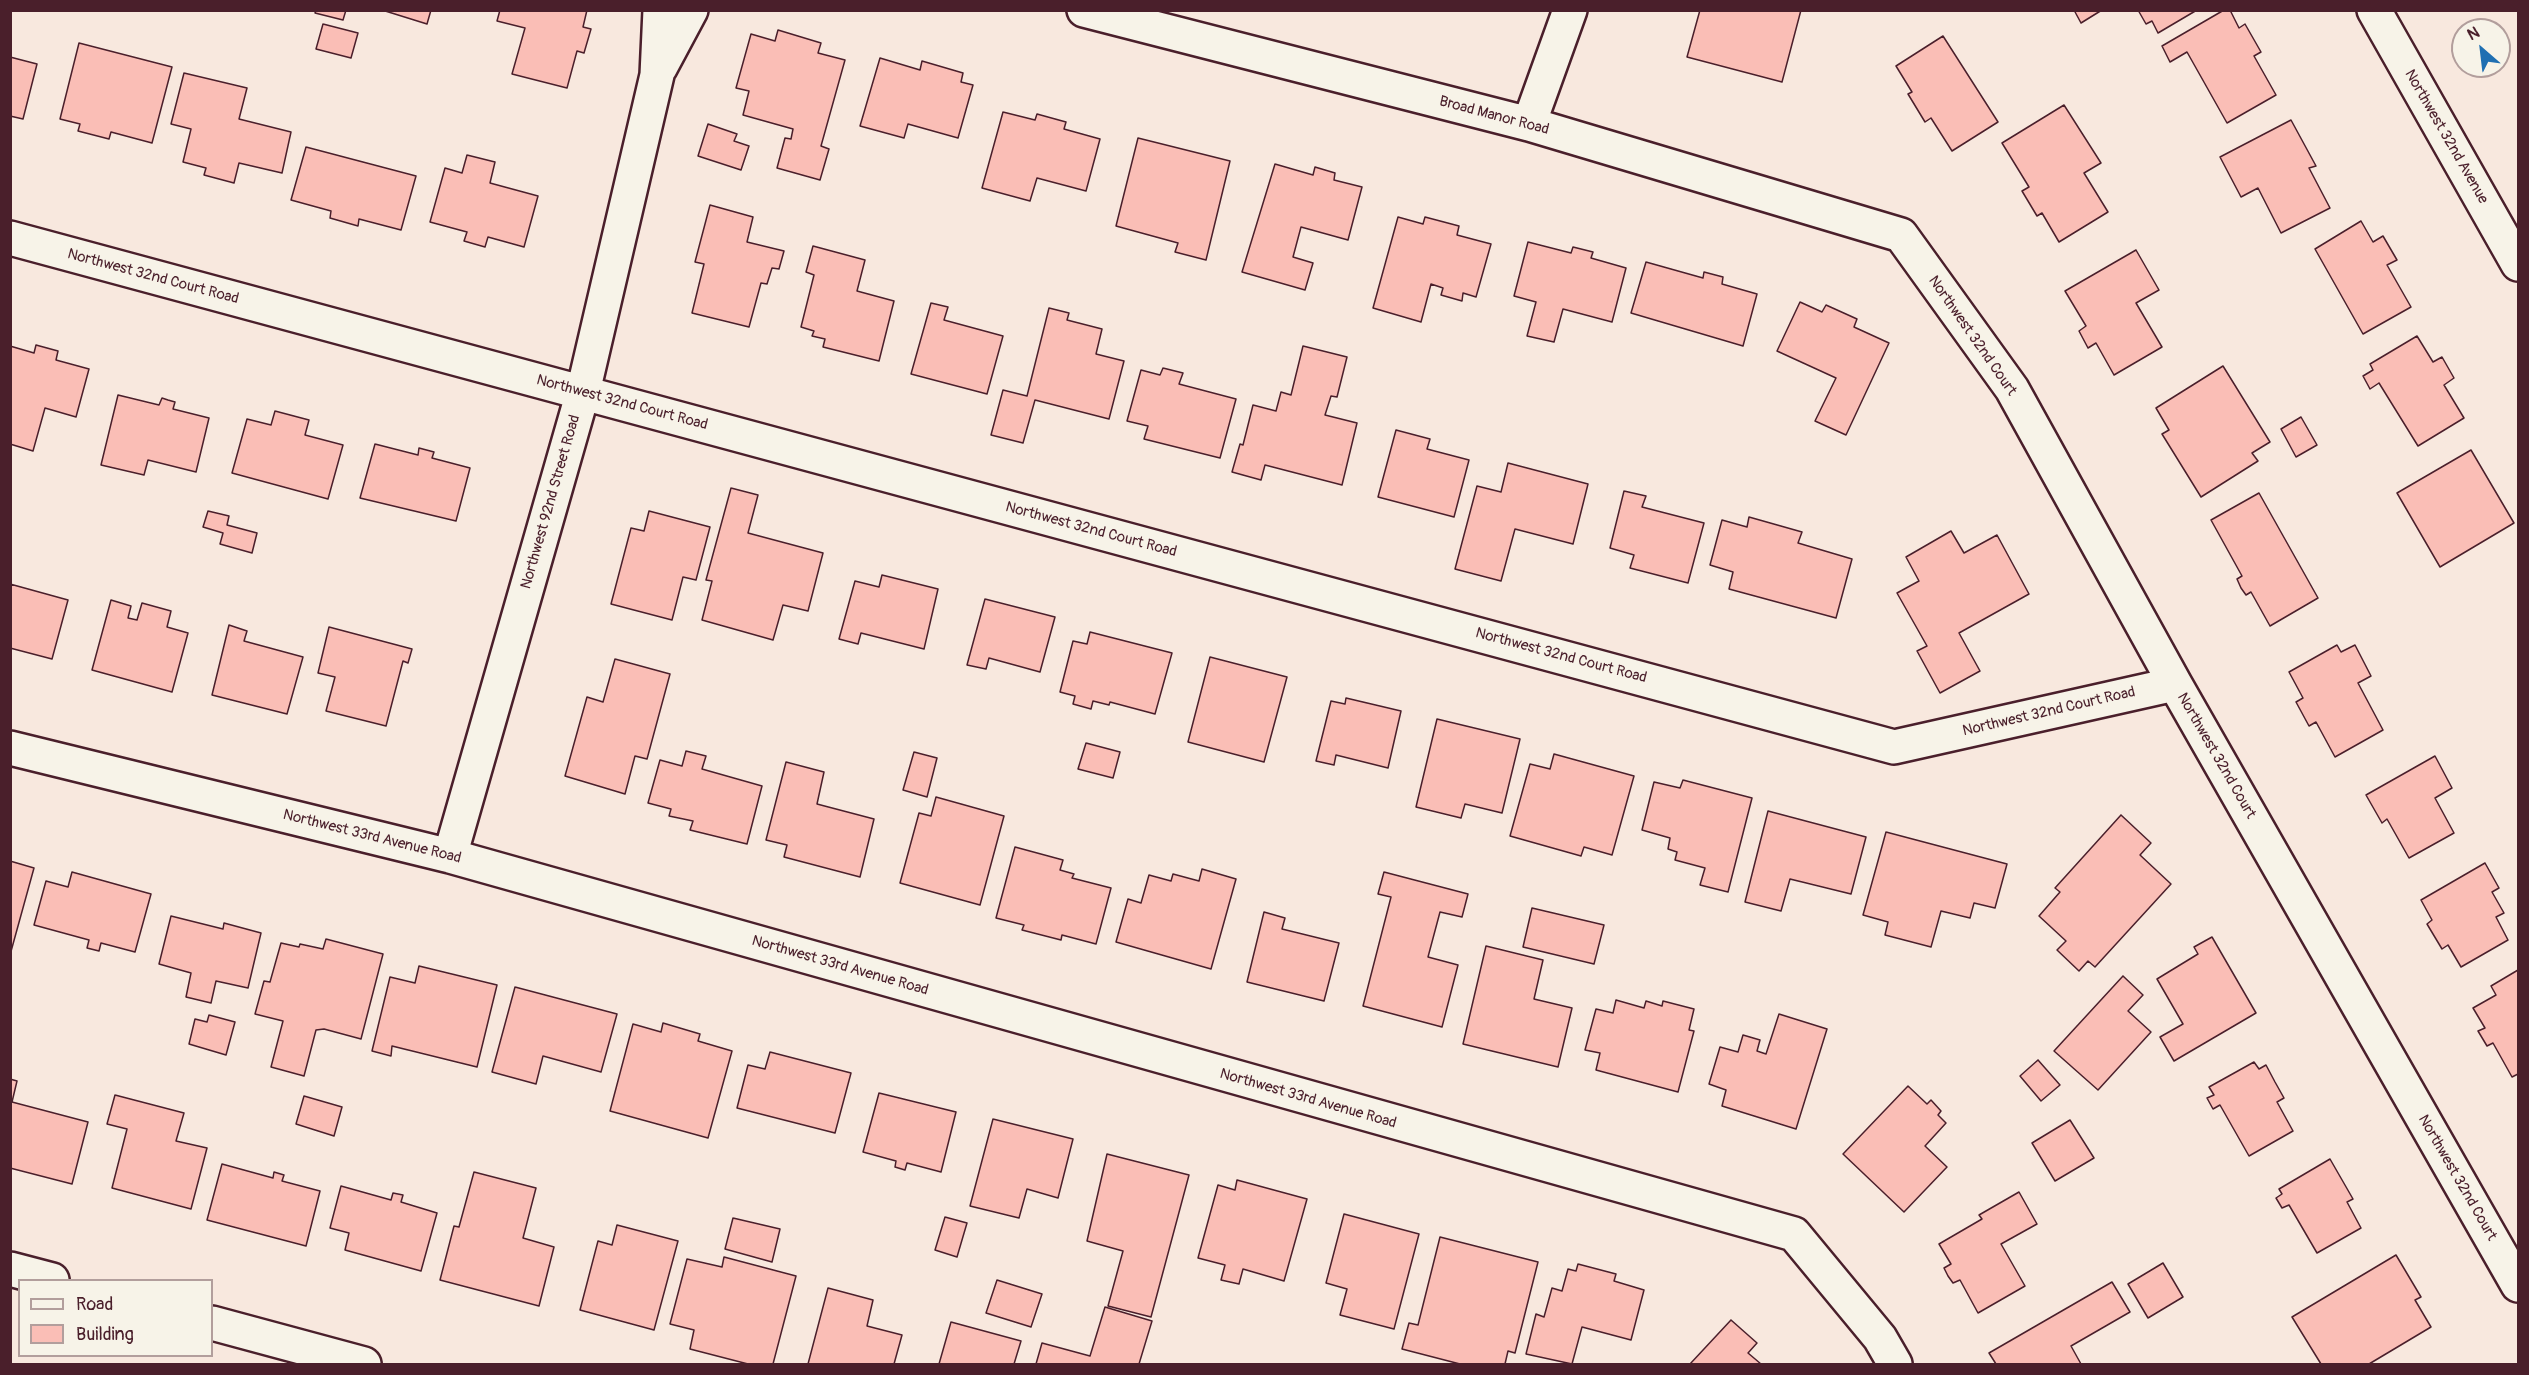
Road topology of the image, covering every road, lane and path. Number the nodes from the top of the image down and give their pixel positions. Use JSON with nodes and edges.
{"nodes":[{"id":1,"x":660,"y":10,"type":"edge"},
{"id":2,"x":692,"y":10,"type":"edge"},
{"id":3,"x":1084,"y":10,"type":"edge"},
{"id":4,"x":1570,"y":10,"type":"edge"},
{"id":5,"x":2374,"y":10,"type":"edge"},
{"id":6,"x":657,"y":75,"type":"junction"},
{"id":7,"x":1529,"y":124,"type":"junction"},
{"id":8,"x":1901,"y":235,"type":"joint"},
{"id":9,"x":10,"y":238,"type":"edge"},
{"id":10,"x":2518,"y":264,"type":"edge"},
{"id":11,"x":583,"y":392,"type":"junction"},
{"id":12,"x":2175,"y":684,"type":"junction"},
{"id":13,"x":10,"y":748,"type":"edge"},
{"id":14,"x":450,"y":856,"type":"junction"},
{"id":15,"x":10,"y":1269,"type":"edge"},
{"id":16,"x":44,"y":1279,"type":"edge"},
{"id":17,"x":2518,"y":1285,"type":"edge"},
{"id":18,"x":213,"y":1323,"type":"edge"},
{"id":19,"x":364,"y":1365,"type":"edge"},
{"id":20,"x":1895,"y":1365,"type":"edge"}],
"edges":[{"from":1,"to":6,"type":"street","name":"Northwest 92nd Street Road"},
{"from":2,"to":6,"type":"street","name":"Northwest 92nd Street Road"},
{"from":3,"to":7,"type":"street","name":"Broad Manor Road"},
{"from":4,"to":7,"type":"street"},
{"from":5,"to":10,"type":"street","name":"Northwest 32nd Avenue"},
{"from":6,"to":11,"type":"street","name":"Northwest 92nd Street Road"},
{"from":7,"to":8,"type":"street","name":"Broad Manor Road"},
{"from":8,"to":12,"type":"street","name":"Northwest 32nd Court"},
{"from":9,"to":11,"type":"street","name":"Northwest 32nd Court Road"},
{"from":11,"to":12,"type":"street","name":"Northwest 32nd Court Road"},
{"from":11,"to":14,"type":"street","name":"Northwest 92nd Street Road"},
{"from":12,"to":17,"type":"street","name":"Northwest 32nd Court"},
{"from":13,"to":14,"type":"street","name":"Northwest 33rd Avenue Road"},
{"from":14,"to":20,"type":"street","name":"Northwest 33rd Avenue Road"},
{"from":15,"to":16,"type":"street"},
{"from":18,"to":19,"type":"street"}]}
